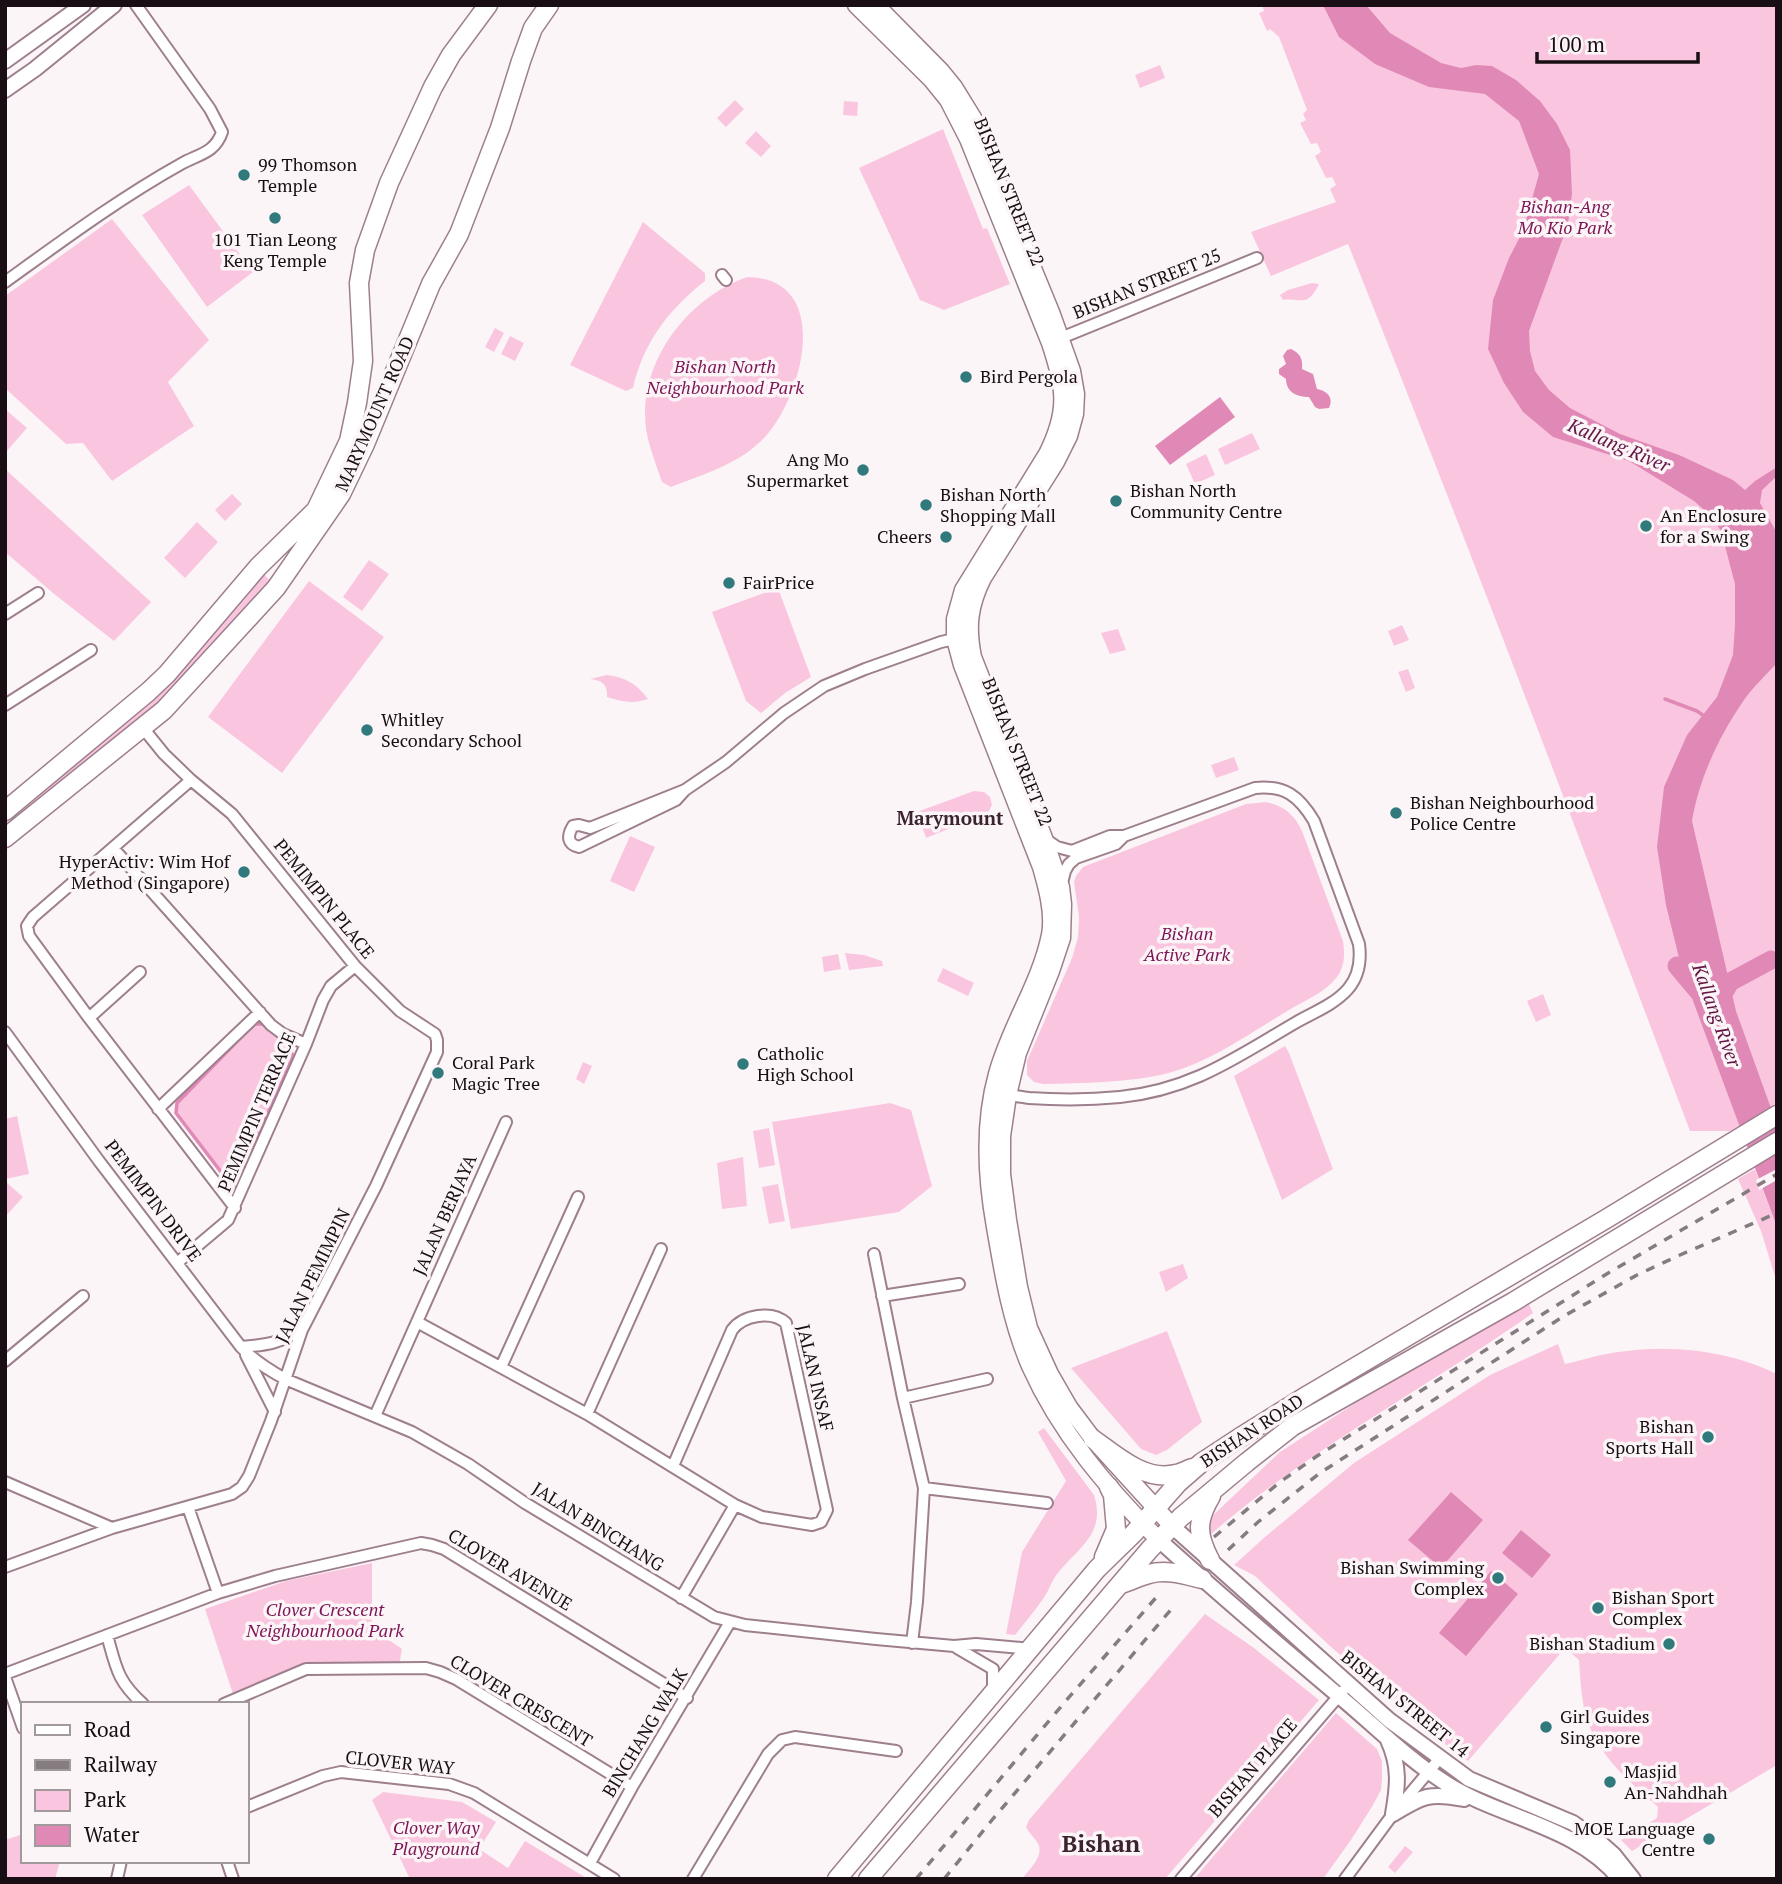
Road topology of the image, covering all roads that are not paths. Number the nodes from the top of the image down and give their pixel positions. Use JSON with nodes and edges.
{"nodes":[{"id":1,"x":82,"y":5,"type":"edge"},
{"id":2,"x":114,"y":5,"type":"edge"},
{"id":3,"x":136,"y":5,"type":"edge"},
{"id":4,"x":488,"y":5,"type":"edge"},
{"id":5,"x":549,"y":5,"type":"edge"},
{"id":6,"x":856,"y":5,"type":"edge"},
{"id":7,"x":876,"y":5,"type":"edge"},
{"id":8,"x":5,"y":61,"type":"edge"},
{"id":9,"x":5,"y":90,"type":"edge"},
{"id":10,"x":1257,"y":258,"type":"dead end"},
{"id":11,"x":5,"y":282,"type":"edge"},
{"id":12,"x":1055,"y":340,"type":"junction"},
{"id":13,"x":38,"y":593,"type":"dead end"},
{"id":14,"x":5,"y":614,"type":"edge"},
{"id":15,"x":962,"y":637,"type":"junction"},
{"id":16,"x":91,"y":650,"type":"dead end"},
{"id":17,"x":5,"y":705,"type":"edge"},
{"id":18,"x":143,"y":728,"type":"junction"},
{"id":19,"x":191,"y":780,"type":"junction"},
{"id":20,"x":685,"y":790,"type":"junction"},
{"id":21,"x":5,"y":811,"type":"edge"},
{"id":22,"x":1124,"y":836,"type":"junction"},
{"id":23,"x":5,"y":838,"type":"edge"},
{"id":24,"x":1044,"y":838,"type":"junction"},
{"id":25,"x":113,"y":848,"type":"junction"},
{"id":26,"x":1060,"y":887,"type":"junction"},
{"id":27,"x":355,"y":966,"type":"junction"},
{"id":28,"x":140,"y":972,"type":"dead end"},
{"id":29,"x":260,"y":1012,"type":"junction"},
{"id":30,"x":89,"y":1018,"type":"junction"},
{"id":31,"x":5,"y":1032,"type":"edge"},
{"id":32,"x":435,"y":1034,"type":"joint"},
{"id":33,"x":306,"y":1044,"type":"junction"},
{"id":34,"x":1001,"y":1095,"type":"junction"},
{"id":35,"x":158,"y":1109,"type":"junction"},
{"id":36,"x":1777,"y":1115,"type":"edge"},
{"id":37,"x":506,"y":1122,"type":"dead end"},
{"id":38,"x":1777,"y":1142,"type":"edge"},
{"id":39,"x":578,"y":1197,"type":"dead end"},
{"id":40,"x":235,"y":1208,"type":"junction"},
{"id":41,"x":660,"y":1249,"type":"dead end"},
{"id":42,"x":874,"y":1254,"type":"dead end"},
{"id":43,"x":177,"y":1263,"type":"junction"},
{"id":44,"x":959,"y":1284,"type":"dead end"},
{"id":45,"x":83,"y":1296,"type":"dead end"},
{"id":46,"x":882,"y":1296,"type":"junction"},
{"id":47,"x":417,"y":1322,"type":"junction"},
{"id":48,"x":302,"y":1329,"type":"junction"},
{"id":49,"x":242,"y":1347,"type":"junction"},
{"id":50,"x":5,"y":1361,"type":"edge"},
{"id":51,"x":501,"y":1367,"type":"junction"},
{"id":52,"x":285,"y":1379,"type":"junction"},
{"id":53,"x":988,"y":1379,"type":"dead end"},
{"id":54,"x":903,"y":1398,"type":"junction"},
{"id":55,"x":275,"y":1412,"type":"junction"},
{"id":56,"x":587,"y":1414,"type":"junction"},
{"id":57,"x":375,"y":1416,"type":"junction"},
{"id":58,"x":1093,"y":1439,"type":"junction"},
{"id":59,"x":1201,"y":1464,"type":"junction"},
{"id":60,"x":673,"y":1466,"type":"junction"},
{"id":61,"x":5,"y":1482,"type":"edge"},
{"id":62,"x":1109,"y":1486,"type":"junction"},
{"id":63,"x":1216,"y":1487,"type":"junction"},
{"id":64,"x":924,"y":1488,"type":"junction"},
{"id":65,"x":1046,"y":1503,"type":"dead end"},
{"id":66,"x":734,"y":1505,"type":"junction"},
{"id":67,"x":188,"y":1507,"type":"junction"},
{"id":68,"x":1155,"y":1508,"type":"junction"},
{"id":69,"x":1142,"y":1523,"type":"junction"},
{"id":70,"x":1172,"y":1526,"type":"junction"},
{"id":71,"x":112,"y":1528,"type":"junction"},
{"id":72,"x":1159,"y":1540,"type":"junction"},
{"id":73,"x":1210,"y":1560,"type":"junction"},
{"id":74,"x":5,"y":1567,"type":"edge"},
{"id":75,"x":1097,"y":1569,"type":"junction"},
{"id":76,"x":1202,"y":1579,"type":"junction"},
{"id":77,"x":1121,"y":1584,"type":"junction"},
{"id":78,"x":218,"y":1593,"type":"junction"},
{"id":79,"x":681,"y":1598,"type":"junction"},
{"id":80,"x":730,"y":1622,"type":"junction"},
{"id":81,"x":107,"y":1635,"type":"junction"},
{"id":82,"x":912,"y":1643,"type":"junction"},
{"id":83,"x":954,"y":1646,"type":"junction"},
{"id":84,"x":1032,"y":1649,"type":"junction"},
{"id":85,"x":5,"y":1676,"type":"edge"},
{"id":86,"x":1341,"y":1679,"type":"junction"},
{"id":87,"x":993,"y":1695,"type":"junction"},
{"id":88,"x":1339,"y":1696,"type":"junction"},
{"id":89,"x":687,"y":1698,"type":"junction"},
{"id":90,"x":141,"y":1702,"type":"edge"},
{"id":91,"x":229,"y":1702,"type":"edge"},
{"id":92,"x":21,"y":1722,"type":"edge"},
{"id":93,"x":1386,"y":1736,"type":"junction"},
{"id":94,"x":896,"y":1751,"type":"dead end"},
{"id":95,"x":1440,"y":1758,"type":"junction"},
{"id":96,"x":1429,"y":1771,"type":"junction"},
{"id":97,"x":632,"y":1787,"type":"junction"},
{"id":98,"x":1479,"y":1802,"type":"junction"},
{"id":99,"x":248,"y":1807,"type":"edge"},
{"id":100,"x":1393,"y":1814,"type":"junction"},
{"id":101,"x":590,"y":1863,"type":"junction"},
{"id":102,"x":614,"y":1879,"type":"edge"},
{"id":103,"x":693,"y":1879,"type":"edge"},
{"id":104,"x":837,"y":1879,"type":"edge"},
{"id":105,"x":868,"y":1879,"type":"edge"},
{"id":106,"x":1181,"y":1879,"type":"edge"},
{"id":107,"x":1345,"y":1879,"type":"edge"},
{"id":108,"x":1620,"y":1879,"type":"edge"},
{"id":109,"x":1633,"y":1879,"type":"edge"}],
"edges":[{"from":1,"to":8,"type":"street"},
{"from":2,"to":9,"type":"street"},
{"from":3,"to":11,"type":"street"},
{"from":4,"to":21,"type":"main road","name":"MARYMOUNT ROAD"},
{"from":5,"to":18,"type":"main road","name":"MARYMOUNT ROAD"},
{"from":6,"to":12,"type":"main road","name":"BISHAN STREET 22"},
{"from":7,"to":12,"type":"main road","name":"BISHAN STREET 22"},
{"from":10,"to":12,"type":"street","name":"BISHAN STREET 25"},
{"from":12,"to":15,"type":"main road","name":"BISHAN STREET 22"},
{"from":13,"to":14,"type":"street"},
{"from":15,"to":20,"type":"street"},
{"from":15,"to":24,"type":"main road","name":"BISHAN STREET 22"},
{"from":15,"to":34,"type":"main road","name":"BISHAN STREET 22"},
{"from":16,"to":17,"type":"street"},
{"from":18,"to":19,"type":"street","name":"PEMIMPIN PLACE"},
{"from":18,"to":23,"type":"main road","name":"MARYMOUNT ROAD"},
{"from":19,"to":25,"type":"street"},
{"from":19,"to":27,"type":"street","name":"PEMIMPIN PLACE"},
{"from":20,"to":20,"type":"street"},
{"from":22,"to":24,"type":"street"},
{"from":22,"to":26,"type":"street"},
{"from":22,"to":34,"type":"street"},
{"from":24,"to":26,"type":"main road","name":"BISHAN STREET 22"},
{"from":25,"to":29,"type":"street"},
{"from":25,"to":30,"type":"street"},
{"from":26,"to":34,"type":"main road","name":"BISHAN STREET 22"},
{"from":27,"to":32,"type":"street","name":"PEMIMPIN PLACE"},
{"from":27,"to":33,"type":"street","name":"PEMIMPIN TERRACE"},
{"from":28,"to":30,"type":"street"},
{"from":29,"to":33,"type":"street"},
{"from":29,"to":35,"type":"street"},
{"from":30,"to":35,"type":"street"},
{"from":31,"to":43,"type":"street","name":"PEMIMPIN DRIVE"},
{"from":32,"to":48,"type":"street","name":"JALAN PEMIMPIN"},
{"from":33,"to":40,"type":"street","name":"PEMIMPIN TERRACE"},
{"from":34,"to":58,"type":"main road","name":"BISHAN STREET 22"},
{"from":34,"to":62,"type":"main road","name":"BISHAN STREET 22"},
{"from":35,"to":40,"type":"street"},
{"from":36,"to":59,"type":"main road","name":"BISHAN ROAD"},
{"from":37,"to":47,"type":"street","name":"JALAN BERJAYA"},
{"from":38,"to":63,"type":"main road","name":"BISHAN ROAD"},
{"from":39,"to":51,"type":"street"},
{"from":40,"to":43,"type":"street","name":"PEMIMPIN TERRACE"},
{"from":41,"to":56,"type":"street"},
{"from":42,"to":46,"type":"street"},
{"from":43,"to":49,"type":"street","name":"PEMIMPIN DRIVE"},
{"from":44,"to":46,"type":"street"},
{"from":45,"to":50,"type":"street"},
{"from":46,"to":54,"type":"street"},
{"from":47,"to":51,"type":"street"},
{"from":47,"to":57,"type":"street","name":"JALAN BERJAYA"},
{"from":48,"to":49,"type":"street"},
{"from":48,"to":52,"type":"street","name":"JALAN PEMIMPIN"},
{"from":49,"to":52,"type":"street","name":"PEMIMPIN DRIVE"},
{"from":49,"to":55,"type":"street"},
{"from":51,"to":56,"type":"street"},
{"from":52,"to":55,"type":"street","name":"JALAN PEMIMPIN"},
{"from":52,"to":57,"type":"street","name":"JALAN BINCHANG"},
{"from":53,"to":54,"type":"street"},
{"from":54,"to":64,"type":"street"},
{"from":55,"to":67,"type":"street","name":"JALAN PEMIMPIN"},
{"from":56,"to":60,"type":"street"},
{"from":57,"to":79,"type":"street","name":"JALAN BINCHANG"},
{"from":58,"to":59,"type":"main road"},
{"from":58,"to":68,"type":"main road","name":"BISHAN STREET 22"},
{"from":59,"to":68,"type":"main road","name":"BISHAN ROAD"},
{"from":60,"to":66,"type":"street"},
{"from":60,"to":66,"type":"street","name":"JALAN INSAF"},
{"from":61,"to":71,"type":"street"},
{"from":62,"to":69,"type":"main road","name":"BISHAN STREET 22"},
{"from":62,"to":75,"type":"main road"},
{"from":63,"to":70,"type":"main road","name":"BISHAN ROAD"},
{"from":63,"to":73,"type":"main road"},
{"from":64,"to":65,"type":"street"},
{"from":64,"to":82,"type":"street"},
{"from":66,"to":79,"type":"street"},
{"from":67,"to":71,"type":"street","name":"JALAN PEMIMPIN"},
{"from":67,"to":78,"type":"street"},
{"from":68,"to":69,"type":"main road","name":"BISHAN ROAD"},
{"from":68,"to":70,"type":"main road","name":"BISHAN STREET 22"},
{"from":69,"to":72,"type":"main road","name":"BISHAN STREET 22"},
{"from":69,"to":75,"type":"main road","name":"BISHAN ROAD"},
{"from":70,"to":72,"type":"main road","name":"BISHAN ROAD"},
{"from":70,"to":73,"type":"street","name":"BISHAN STREET 14"},
{"from":71,"to":74,"type":"street","name":"JALAN PEMIMPIN"},
{"from":72,"to":76,"type":"street","name":"BISHAN STREET 14"},
{"from":72,"to":77,"type":"main road","name":"BISHAN ROAD"},
{"from":73,"to":86,"type":"street","name":"BISHAN STREET 14"},
{"from":75,"to":84,"type":"main road","name":"BISHAN ROAD"},
{"from":76,"to":77,"type":"main road"},
{"from":76,"to":88,"type":"street","name":"BISHAN STREET 14"},
{"from":77,"to":105,"type":"main road","name":"BISHAN ROAD"},
{"from":78,"to":81,"type":"street","name":"CLOVER AVENUE"},
{"from":78,"to":89,"type":"street","name":"CLOVER AVENUE"},
{"from":79,"to":80,"type":"street","name":"JALAN BINCHANG"},
{"from":80,"to":82,"type":"street","name":"JALAN BINCHANG"},
{"from":80,"to":89,"type":"street","name":"BINCHANG WALK"},
{"from":81,"to":85,"type":"street","name":"CLOVER AVENUE"},
{"from":81,"to":90,"type":"street"},
{"from":82,"to":83,"type":"street","name":"JALAN BINCHANG"},
{"from":83,"to":84,"type":"street","name":"JALAN BINCHANG"},
{"from":83,"to":87,"type":"street","name":"JALAN BINCHANG"},
{"from":84,"to":87,"type":"main road","name":"BISHAN ROAD"},
{"from":85,"to":92,"type":"street"},
{"from":86,"to":88,"type":"street"},
{"from":86,"to":95,"type":"street","name":"BISHAN STREET 14"},
{"from":87,"to":104,"type":"main road","name":"BISHAN ROAD"},
{"from":88,"to":93,"type":"street","name":"BISHAN STREET 14"},
{"from":88,"to":106,"type":"street","name":"BISHAN PLACE"},
{"from":89,"to":97,"type":"street","name":"BINCHANG WALK"},
{"from":91,"to":97,"type":"street","name":"CLOVER CRESCENT"},
{"from":93,"to":96,"type":"street","name":"BISHAN STREET 14"},
{"from":93,"to":100,"type":"street"},
{"from":94,"to":103,"type":"street"},
{"from":95,"to":96,"type":"street"},
{"from":95,"to":109,"type":"street","name":"BISHAN STREET 14"},
{"from":96,"to":98,"type":"street","name":"BISHAN STREET 14"},
{"from":96,"to":100,"type":"street"},
{"from":97,"to":101,"type":"street","name":"BINCHANG WALK"},
{"from":98,"to":100,"type":"street"},
{"from":98,"to":108,"type":"street","name":"BISHAN STREET 14"},
{"from":99,"to":101,"type":"street","name":"CLOVER WAY"},
{"from":100,"to":107,"type":"street"},
{"from":101,"to":102,"type":"street","name":"CLOVER WAY"}]}
